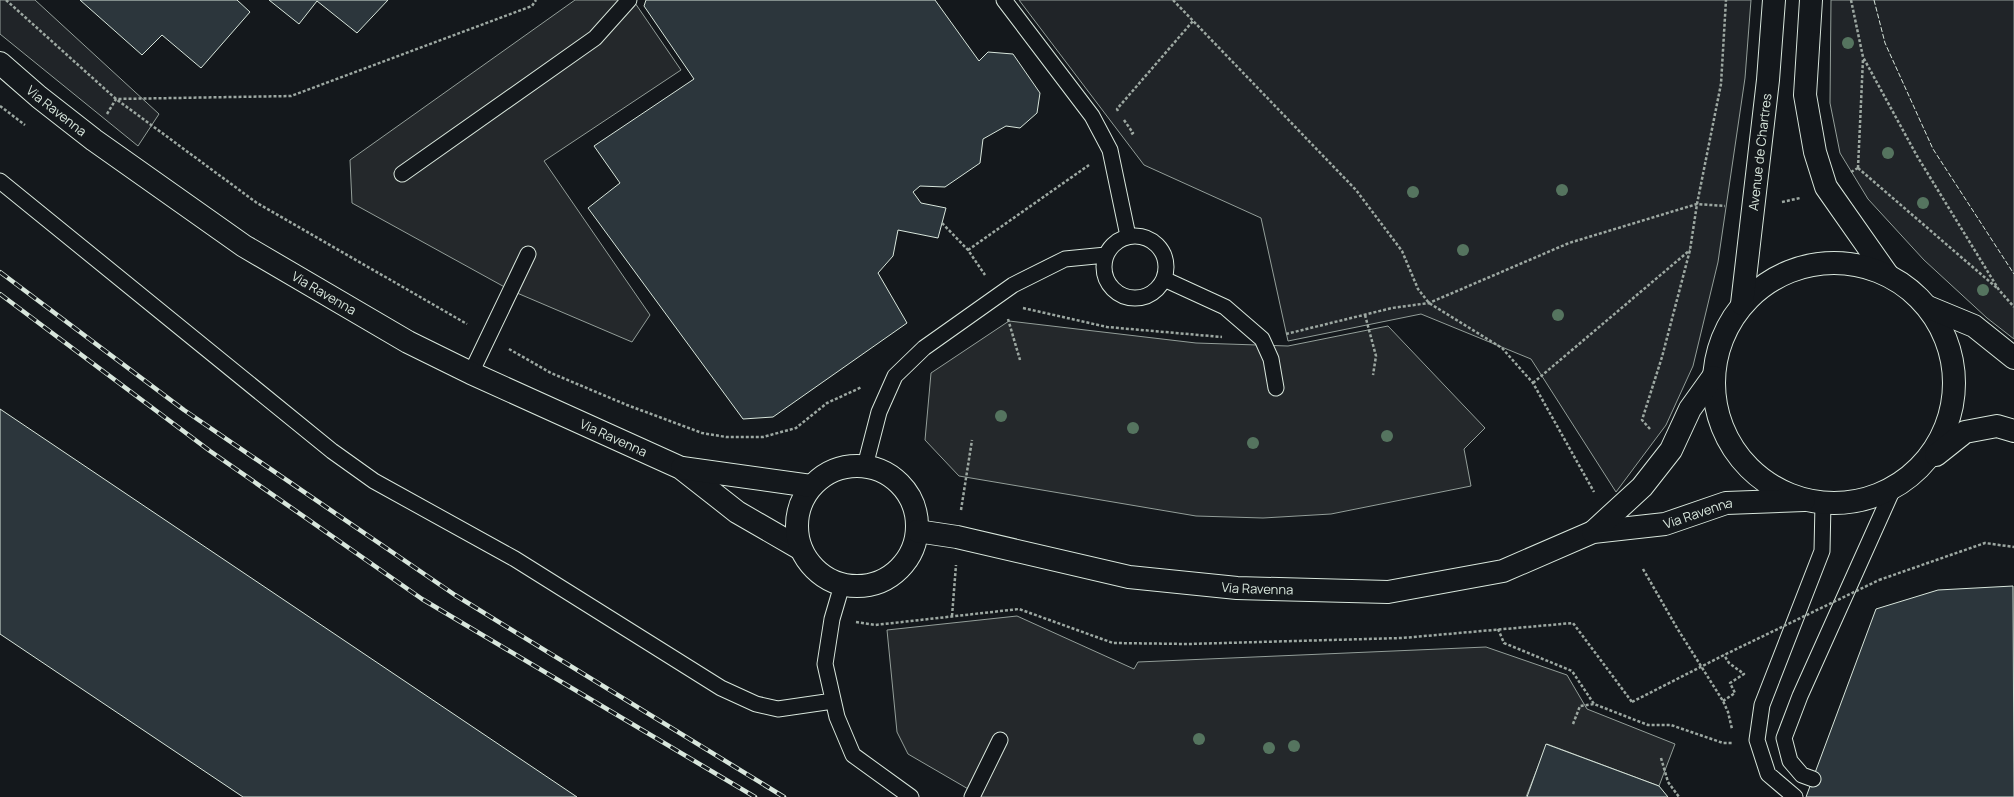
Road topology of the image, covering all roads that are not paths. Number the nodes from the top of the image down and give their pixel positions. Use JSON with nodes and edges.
{"nodes":[{"id":1,"x":629,"y":0,"type":"edge"},
{"id":2,"x":1004,"y":0,"type":"edge"},
{"id":3,"x":1774,"y":0,"type":"edge"},
{"id":4,"x":1810,"y":0,"type":"edge"},
{"id":5,"x":0,"y":63,"type":"edge"},
{"id":6,"x":402,"y":174,"type":"dead end"},
{"id":7,"x":0,"y":181,"type":"edge"},
{"id":8,"x":1128,"y":236,"type":"junction"},
{"id":9,"x":528,"y":254,"type":"dead end"},
{"id":10,"x":1106,"y":255,"type":"junction"},
{"id":11,"x":1887,"y":274,"type":"junction"},
{"id":12,"x":1164,"y":279,"type":"junction"},
{"id":13,"x":1742,"y":304,"type":"junction"},
{"id":14,"x":1928,"y":307,"type":"junction"},
{"id":15,"x":2014,"y":358,"type":"edge"},
{"id":16,"x":471,"y":373,"type":"junction"},
{"id":17,"x":1713,"y":376,"type":"junction"},
{"id":18,"x":1276,"y":388,"type":"dead end"},
{"id":19,"x":2014,"y":431,"type":"edge"},
{"id":20,"x":864,"y":466,"type":"junction"},
{"id":21,"x":1922,"y":466,"type":"junction"},
{"id":22,"x":681,"y":468,"type":"junction"},
{"id":23,"x":812,"y":486,"type":"junction"},
{"id":24,"x":1893,"y":489,"type":"junction"},
{"id":25,"x":1814,"y":502,"type":"junction"},
{"id":26,"x":917,"y":531,"type":"junction"},
{"id":27,"x":1593,"y":532,"type":"junction"},
{"id":28,"x":802,"y":549,"type":"junction"},
{"id":29,"x":842,"y":584,"type":"junction"},
{"id":30,"x":833,"y":701,"type":"junction"},
{"id":31,"x":1000,"y":740,"type":"dead end"},
{"id":32,"x":1813,"y":779,"type":"dead end"},
{"id":33,"x":911,"y":797,"type":"edge"},
{"id":34,"x":972,"y":797,"type":"edge"},
{"id":35,"x":1795,"y":797,"type":"edge"}],
"edges":[{"from":1,"to":6,"type":"lane"},
{"from":2,"to":8,"type":"lane"},
{"from":3,"to":13,"type":"main road","name":"Avenue de Chartres"},
{"from":4,"to":11,"type":"main road"},
{"from":5,"to":16,"type":"main road","name":"Via Ravenna"},
{"from":7,"to":30,"type":"lane"},
{"from":8,"to":10,"type":"lane"},
{"from":8,"to":12,"type":"lane"},
{"from":9,"to":16,"type":"lane"},
{"from":10,"to":12,"type":"lane"},
{"from":10,"to":20,"type":"lane"},
{"from":11,"to":13,"type":"main road"},
{"from":11,"to":14,"type":"main road"},
{"from":12,"to":18,"type":"lane"},
{"from":13,"to":17,"type":"main road"},
{"from":14,"to":15,"type":"main road"},
{"from":14,"to":21,"type":"main road"},
{"from":16,"to":22,"type":"main road","name":"Via Ravenna"},
{"from":17,"to":25,"type":"main road"},
{"from":17,"to":27,"type":"main road","name":"Via Ravenna"},
{"from":19,"to":21,"type":"main road"},
{"from":20,"to":23,"type":"main road"},
{"from":20,"to":26,"type":"main road"},
{"from":21,"to":24,"type":"main road","name":"Via Ravenna"},
{"from":22,"to":23,"type":"main road","name":"Via Ravenna"},
{"from":22,"to":28,"type":"main road","name":"Via Ravenna"},
{"from":23,"to":28,"type":"main road"},
{"from":24,"to":25,"type":"main road","name":"Via Ravenna"},
{"from":24,"to":32,"type":"lane"},
{"from":25,"to":27,"type":"main road","name":"Via Ravenna"},
{"from":25,"to":35,"type":"lane"},
{"from":26,"to":27,"type":"main road","name":"Via Ravenna"},
{"from":26,"to":29,"type":"main road"},
{"from":28,"to":29,"type":"main road"},
{"from":29,"to":30,"type":"lane"},
{"from":30,"to":33,"type":"lane"},
{"from":31,"to":34,"type":"lane"}]}
